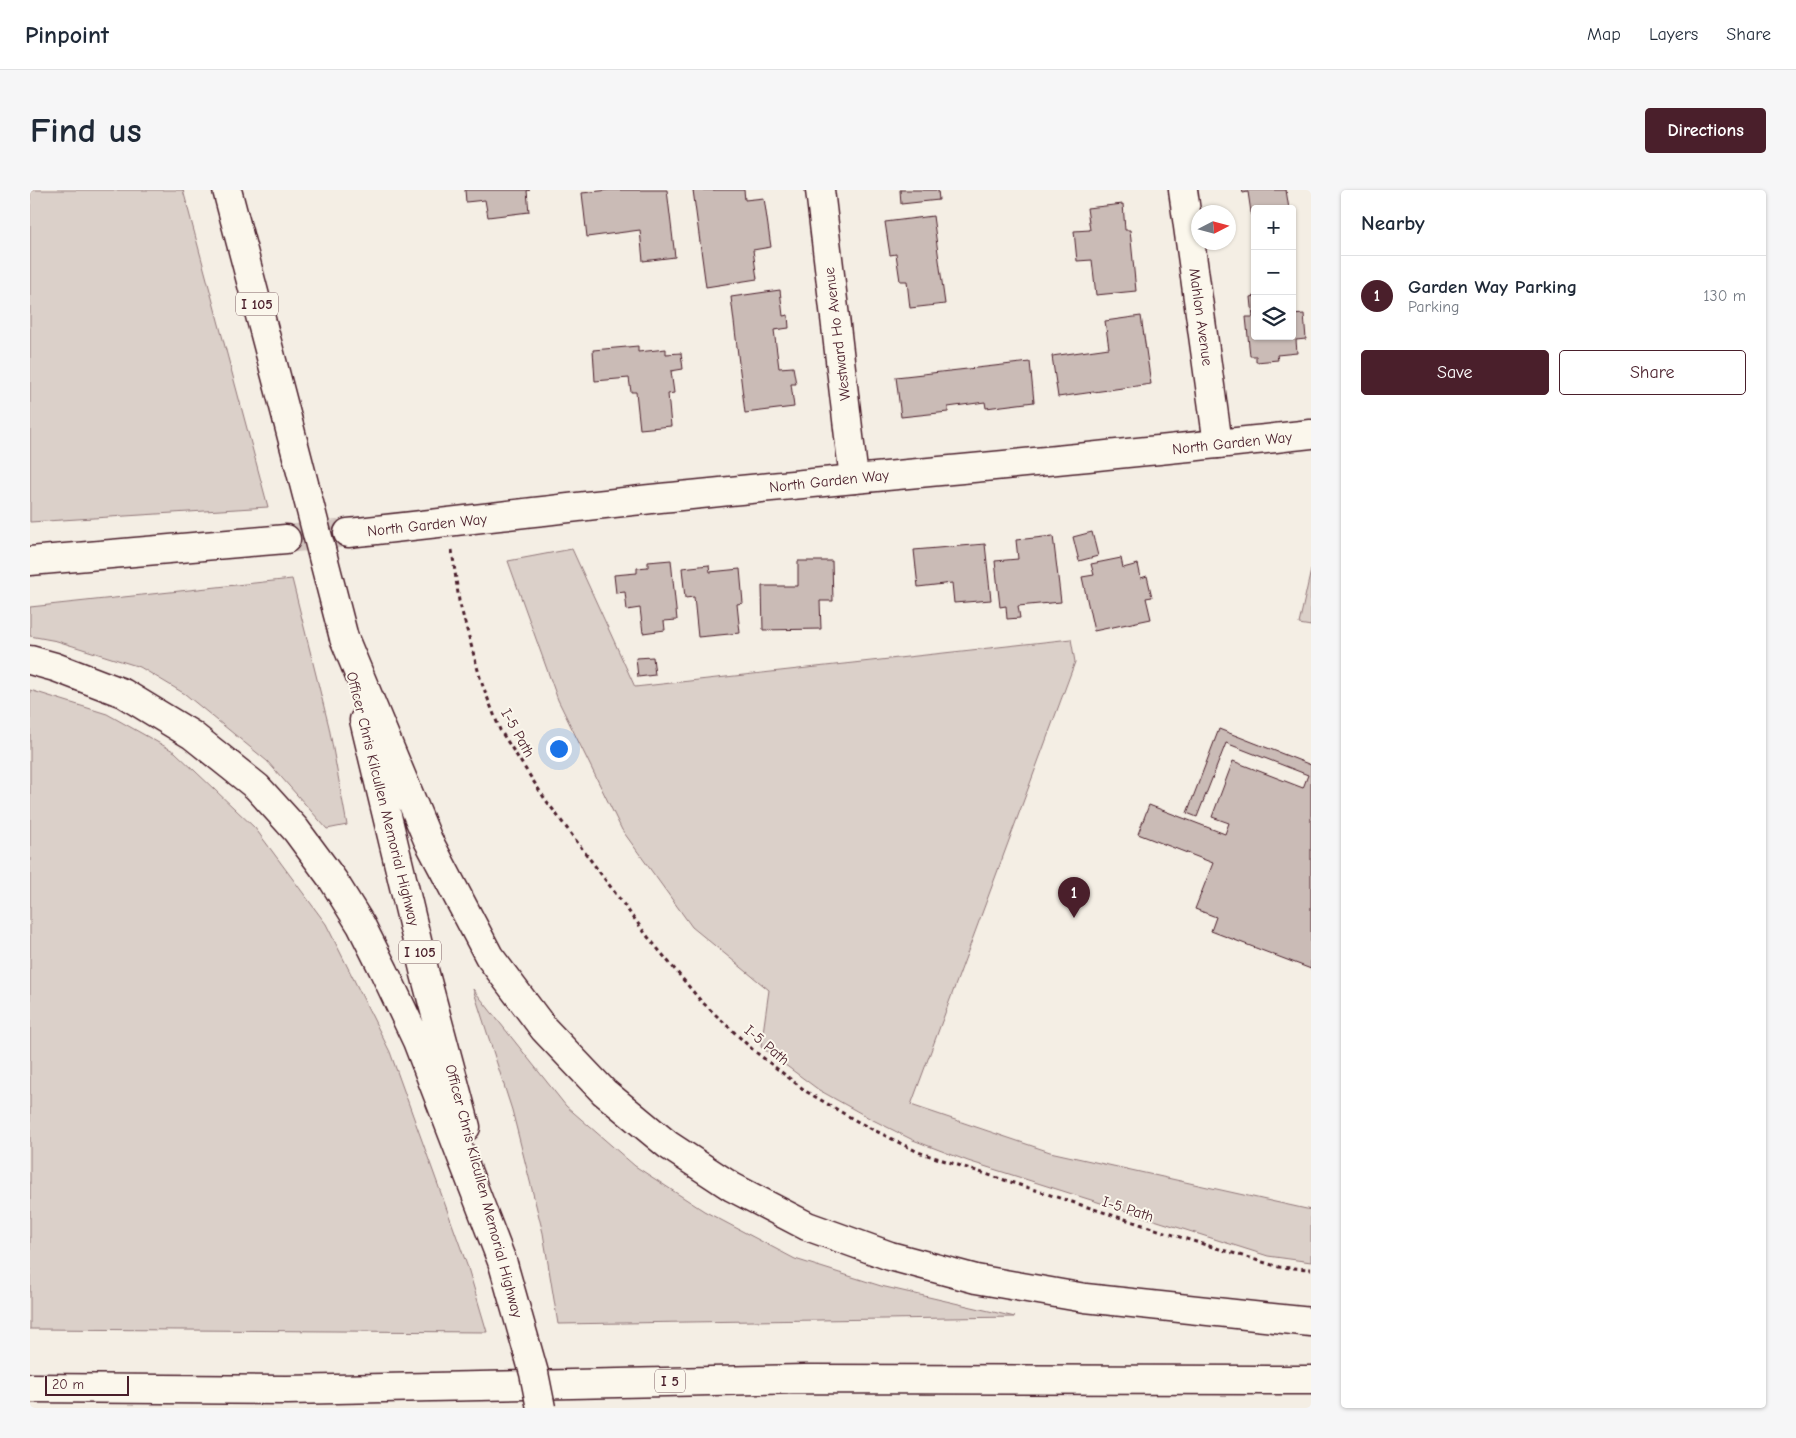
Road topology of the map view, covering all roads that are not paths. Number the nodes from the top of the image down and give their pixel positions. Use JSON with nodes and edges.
{"nodes":[{"id":1,"x":227,"y":190,"type":"edge"},
{"id":2,"x":820,"y":190,"type":"edge"},
{"id":3,"x":1184,"y":190,"type":"edge"},
{"id":4,"x":1311,"y":434,"type":"edge"},
{"id":5,"x":1218,"y":444,"type":"junction"},
{"id":6,"x":854,"y":479,"type":"junction"},
{"id":7,"x":348,"y":533,"type":"tunnel mouth"},
{"id":8,"x":286,"y":539,"type":"tunnel mouth"},
{"id":9,"x":30,"y":561,"type":"edge"},
{"id":10,"x":344,"y":638,"type":"junction"},
{"id":11,"x":30,"y":660,"type":"edge"},
{"id":12,"x":504,"y":1264,"type":"junction"},
{"id":13,"x":1311,"y":1322,"type":"edge"},
{"id":14,"x":1311,"y":1380,"type":"edge"},
{"id":15,"x":30,"y":1386,"type":"edge"},
{"id":16,"x":541,"y":1408,"type":"edge"}],
"edges":[{"from":1,"to":10,"type":"main road","name":"Officer Chris Kilcullen Memorial Highway","number":"I 105","bridge":true},
{"from":2,"to":6,"type":"main road","name":"Westward Ho Avenue"},
{"from":3,"to":5,"type":"main road","name":"Mahlon Avenue"},
{"from":4,"to":5,"type":"main road","name":"North Garden Way"},
{"from":5,"to":6,"type":"main road","name":"North Garden Way"},
{"from":6,"to":7,"type":"main road","name":"North Garden Way"},
{"from":8,"to":9,"type":"main road"},
{"from":10,"to":12,"type":"main road","name":"Officer Chris Kilcullen Memorial Highway","number":"I 105"},
{"from":10,"to":13,"type":"main road"},
{"from":11,"to":12,"type":"main road"},
{"from":12,"to":16,"type":"main road","name":"Officer Chris Kilcullen Memorial Highway","number":"I 105","bridge":true},
{"from":14,"to":15,"type":"main road","number":"I 5"}]}
